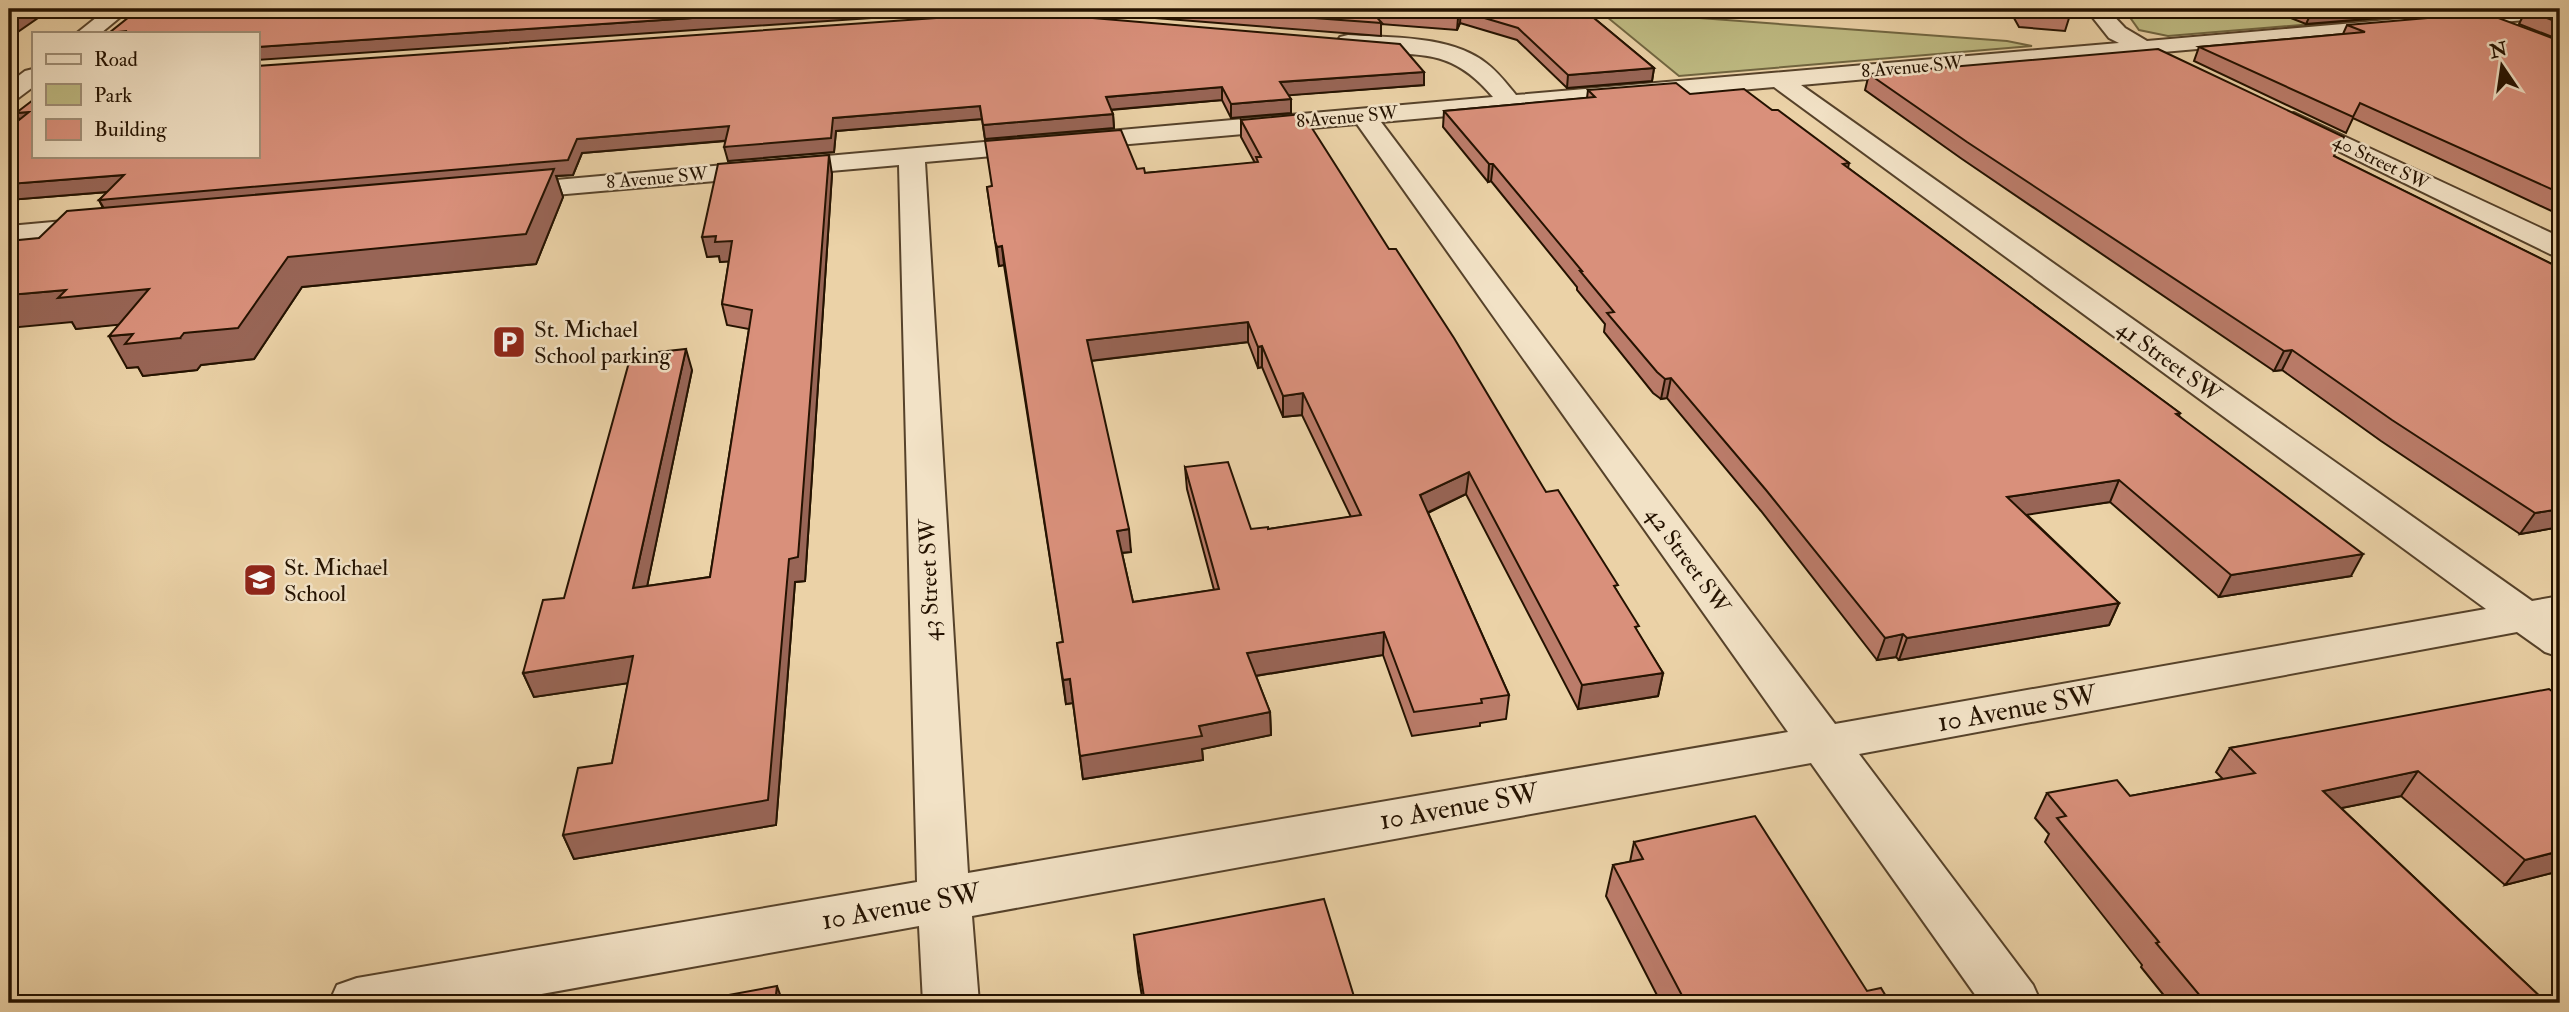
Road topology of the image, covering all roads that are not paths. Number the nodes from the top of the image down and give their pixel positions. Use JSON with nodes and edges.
{"nodes":[{"id":1,"x":120,"y":9,"type":"edge"},
{"id":2,"x":2096,"y":9,"type":"edge"},
{"id":3,"x":2350,"y":10,"type":"edge"},
{"id":4,"x":2560,"y":11,"type":"edge"},
{"id":5,"x":2476,"y":18,"type":"junction"},
{"id":6,"x":89,"y":32,"type":"edge"},
{"id":7,"x":2524,"y":36,"type":"edge"},
{"id":8,"x":1333,"y":41,"type":"edge"},
{"id":9,"x":2141,"y":47,"type":"junction"},
{"id":10,"x":2191,"y":71,"type":"edge"},
{"id":11,"x":1777,"y":79,"type":"junction"},
{"id":12,"x":1510,"y":103,"type":"junction"},
{"id":13,"x":2277,"y":112,"type":"edge"},
{"id":14,"x":1364,"y":116,"type":"junction"},
{"id":15,"x":912,"y":156,"type":"junction"},
{"id":16,"x":480,"y":193,"type":"edge"},
{"id":17,"x":120,"y":225,"type":"edge"},
{"id":18,"x":9,"y":235,"type":"edge"},
{"id":19,"x":2560,"y":248,"type":"edge"},
{"id":20,"x":2549,"y":623,"type":"edge"},
{"id":21,"x":1822,"y":743,"type":"junction"},
{"id":22,"x":944,"y":901,"type":"junction"},
{"id":23,"x":357,"y":1003,"type":"edge"},
{"id":24,"x":951,"y":1003,"type":"edge"},
{"id":25,"x":2013,"y":1003,"type":"edge"}],
"edges":[{"from":1,"to":6,"type":"street"},
{"from":2,"to":9,"type":"street"},
{"from":3,"to":5,"type":"street"},
{"from":4,"to":5,"type":"street","name":"8 Avenue SW"},
{"from":5,"to":7,"type":"street"},
{"from":5,"to":9,"type":"street","name":"8 Avenue SW"},
{"from":8,"to":12,"type":"street"},
{"from":9,"to":10,"type":"street"},
{"from":9,"to":11,"type":"street","name":"8 Avenue SW"},
{"from":11,"to":12,"type":"street","name":"8 Avenue SW"},
{"from":11,"to":20,"type":"street","name":"41 Street SW"},
{"from":12,"to":14,"type":"street","name":"8 Avenue SW"},
{"from":13,"to":19,"type":"street","name":"40 Street SW"},
{"from":14,"to":15,"type":"street","name":"8 Avenue SW"},
{"from":14,"to":21,"type":"street","name":"42 Street SW"},
{"from":15,"to":16,"type":"street","name":"8 Avenue SW"},
{"from":15,"to":22,"type":"street","name":"43 Street SW"},
{"from":17,"to":18,"type":"street"},
{"from":20,"to":21,"type":"street","name":"10 Avenue SW"},
{"from":21,"to":22,"type":"street","name":"10 Avenue SW"},
{"from":21,"to":25,"type":"street","name":"42 Street SW"},
{"from":22,"to":23,"type":"street","name":"10 Avenue SW"},
{"from":22,"to":24,"type":"street","name":"43 Street SW"}]}
